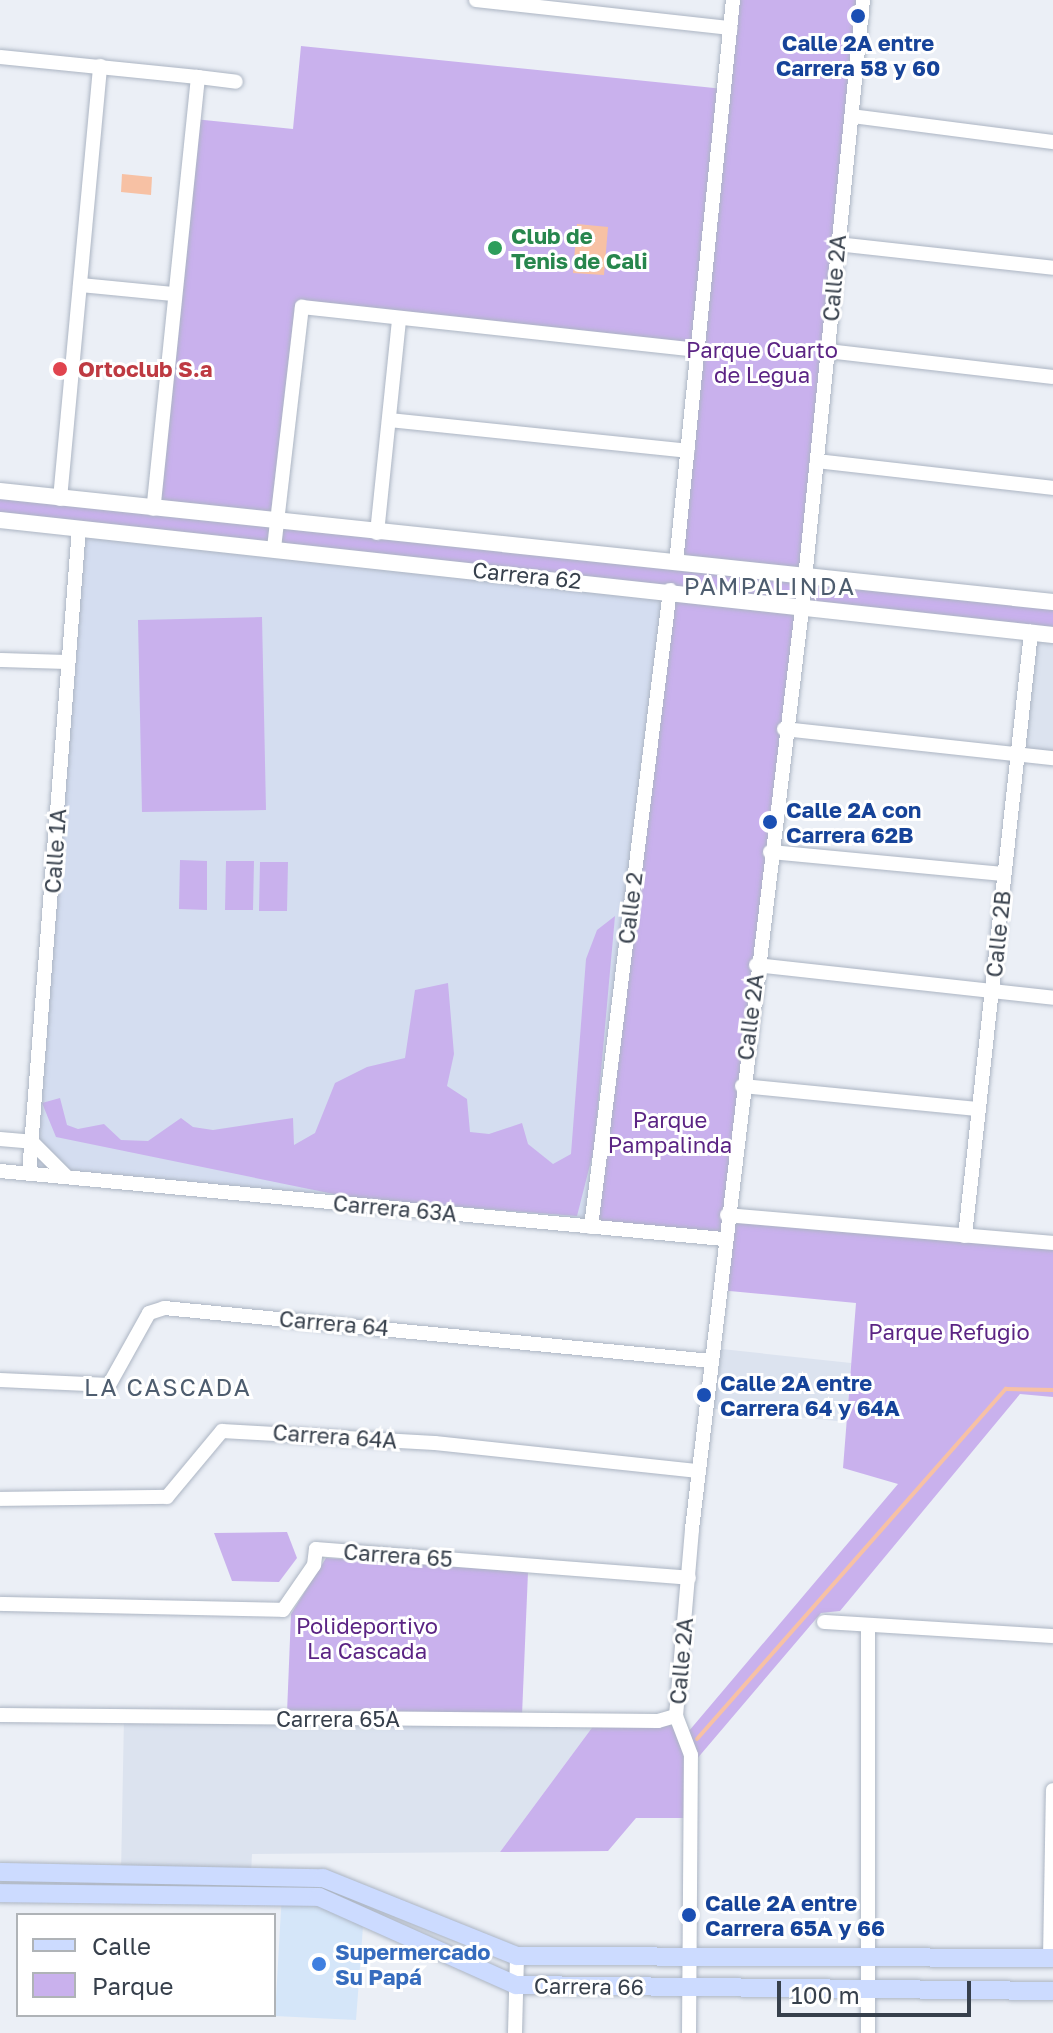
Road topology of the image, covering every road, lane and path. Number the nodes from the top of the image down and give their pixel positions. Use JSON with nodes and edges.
{"nodes":[{"id":1,"x":733,"y":0,"type":"edge"},
{"id":2,"x":863,"y":0,"type":"edge"},
{"id":3,"x":485,"y":1,"type":"edge"},
{"id":4,"x":614,"y":8,"type":"edge"},
{"id":5,"x":730,"y":28,"type":"junction"},
{"id":6,"x":0,"y":57,"type":"edge"},
{"id":7,"x":100,"y":66,"type":"junction"},
{"id":8,"x":198,"y":77,"type":"junction"},
{"id":9,"x":236,"y":82,"type":"dead end"},
{"id":10,"x":852,"y":116,"type":"junction"},
{"id":11,"x":1053,"y":142,"type":"edge"},
{"id":12,"x":837,"y":244,"type":"junction"},
{"id":13,"x":1053,"y":268,"type":"edge"},
{"id":14,"x":80,"y":285,"type":"junction"},
{"id":15,"x":174,"y":294,"type":"junction"},
{"id":16,"x":399,"y":319,"type":"junction"},
{"id":17,"x":698,"y":350,"type":"junction"},
{"id":18,"x":828,"y":351,"type":"junction"},
{"id":19,"x":1053,"y":377,"type":"edge"},
{"id":20,"x":389,"y":420,"type":"junction"},
{"id":21,"x":687,"y":451,"type":"junction"},
{"id":22,"x":817,"y":461,"type":"junction"},
{"id":23,"x":1053,"y":488,"type":"edge"},
{"id":24,"x":0,"y":491,"type":"edge"},
{"id":25,"x":60,"y":499,"type":"junction"},
{"id":26,"x":153,"y":509,"type":"junction"},
{"id":27,"x":0,"y":520,"type":"edge"},
{"id":28,"x":278,"y":523,"type":"junction"},
{"id":29,"x":79,"y":528,"type":"junction"},
{"id":30,"x":377,"y":533,"type":"junction"},
{"id":31,"x":520,"y":547,"type":"junction"},
{"id":32,"x":274,"y":548,"type":"junction"},
{"id":33,"x":676,"y":563,"type":"junction"},
{"id":34,"x":517,"y":574,"type":"junction"},
{"id":35,"x":805,"y":577,"type":"junction"},
{"id":36,"x":670,"y":590,"type":"junction"},
{"id":37,"x":1053,"y":602,"type":"edge"},
{"id":38,"x":802,"y":605,"type":"junction"},
{"id":39,"x":1031,"y":632,"type":"junction"},
{"id":40,"x":1053,"y":635,"type":"edge"},
{"id":41,"x":0,"y":660,"type":"edge"},
{"id":42,"x":68,"y":662,"type":"junction"},
{"id":43,"x":784,"y":729,"type":"junction"},
{"id":44,"x":1017,"y":754,"type":"junction"},
{"id":45,"x":1053,"y":758,"type":"edge"},
{"id":46,"x":770,"y":852,"type":"junction"},
{"id":47,"x":1004,"y":874,"type":"junction"},
{"id":48,"x":756,"y":965,"type":"junction"},
{"id":49,"x":991,"y":992,"type":"junction"},
{"id":50,"x":1053,"y":998,"type":"edge"},
{"id":51,"x":742,"y":1086,"type":"junction"},
{"id":52,"x":978,"y":1109,"type":"junction"},
{"id":53,"x":0,"y":1139,"type":"edge"},
{"id":54,"x":32,"y":1142,"type":"junction"},
{"id":55,"x":0,"y":1171,"type":"edge"},
{"id":56,"x":29,"y":1173,"type":"junction"},
{"id":57,"x":67,"y":1177,"type":"junction"},
{"id":58,"x":727,"y":1215,"type":"junction"},
{"id":59,"x":591,"y":1227,"type":"junction"},
{"id":60,"x":965,"y":1236,"type":"junction"},
{"id":61,"x":724,"y":1239,"type":"junction"},
{"id":62,"x":1053,"y":1243,"type":"edge"},
{"id":63,"x":711,"y":1361,"type":"junction"},
{"id":64,"x":0,"y":1380,"type":"edge"},
{"id":65,"x":699,"y":1471,"type":"junction"},
{"id":66,"x":0,"y":1499,"type":"edge"},
{"id":67,"x":689,"y":1578,"type":"junction"},
{"id":68,"x":0,"y":1604,"type":"edge"},
{"id":69,"x":824,"y":1622,"type":"dead end"},
{"id":70,"x":868,"y":1625,"type":"junction"},
{"id":71,"x":1053,"y":1636,"type":"edge"},
{"id":72,"x":0,"y":1715,"type":"edge"},
{"id":73,"x":676,"y":1716,"type":"junction"},
{"id":74,"x":1053,"y":1790,"type":"edge"},
{"id":75,"x":1052,"y":1858,"type":"edge"},
{"id":76,"x":0,"y":1872,"type":"edge"},
{"id":77,"x":0,"y":1893,"type":"edge"},
{"id":78,"x":517,"y":1956,"type":"junction"},
{"id":79,"x":689,"y":1957,"type":"junction"},
{"id":80,"x":869,"y":1957,"type":"junction"},
{"id":81,"x":1051,"y":1958,"type":"edge"},
{"id":82,"x":516,"y":1985,"type":"junction"},
{"id":83,"x":689,"y":1987,"type":"junction"},
{"id":84,"x":868,"y":1990,"type":"junction"},
{"id":85,"x":1053,"y":1991,"type":"edge"},
{"id":86,"x":515,"y":2033,"type":"edge"},
{"id":87,"x":689,"y":2033,"type":"edge"},
{"id":88,"x":868,"y":2033,"type":"edge"}],
"edges":[{"from":1,"to":5,"type":"street"},
{"from":2,"to":10,"type":"street","name":"Calle 2A"},
{"from":3,"to":4,"type":"street"},
{"from":4,"to":5,"type":"street"},
{"from":5,"to":17,"type":"street"},
{"from":6,"to":7,"type":"street"},
{"from":7,"to":8,"type":"street"},
{"from":7,"to":14,"type":"street"},
{"from":8,"to":9,"type":"street"},
{"from":8,"to":15,"type":"street"},
{"from":10,"to":11,"type":"street"},
{"from":10,"to":12,"type":"street","name":"Calle 2A"},
{"from":12,"to":13,"type":"street"},
{"from":12,"to":18,"type":"street","name":"Calle 2A"},
{"from":14,"to":15,"type":"street"},
{"from":14,"to":25,"type":"street"},
{"from":15,"to":26,"type":"street"},
{"from":16,"to":17,"type":"street"},
{"from":16,"to":20,"type":"street"},
{"from":16,"to":28,"type":"street"},
{"from":17,"to":21,"type":"street"},
{"from":18,"to":19,"type":"street"},
{"from":18,"to":22,"type":"street","name":"Calle 2A"},
{"from":20,"to":21,"type":"street"},
{"from":20,"to":30,"type":"street"},
{"from":21,"to":33,"type":"street"},
{"from":22,"to":23,"type":"street"},
{"from":22,"to":35,"type":"street","name":"Calle 2A"},
{"from":24,"to":25,"type":"street","name":"Carrera 62"},
{"from":25,"to":26,"type":"street","name":"Carrera 62"},
{"from":26,"to":28,"type":"street","name":"Carrera 62"},
{"from":27,"to":29,"type":"street","name":"Carrera 62"},
{"from":28,"to":30,"type":"street","name":"Carrera 62"},
{"from":28,"to":32,"type":"street"},
{"from":29,"to":32,"type":"street","name":"Carrera 62"},
{"from":29,"to":42,"type":"street","name":"Calle 1A"},
{"from":30,"to":31,"type":"street","name":"Carrera 62"},
{"from":31,"to":33,"type":"street","name":"Carrera 62"},
{"from":31,"to":34,"type":"street"},
{"from":32,"to":34,"type":"street","name":"Carrera 62"},
{"from":33,"to":35,"type":"street","name":"Carrera 62"},
{"from":34,"to":36,"type":"street","name":"Carrera 62"},
{"from":35,"to":37,"type":"street","name":"Carrera 62"},
{"from":35,"to":38,"type":"street","name":"Calle 2A"},
{"from":36,"to":38,"type":"street","name":"Carrera 62"},
{"from":36,"to":59,"type":"street","name":"Calle 2"},
{"from":38,"to":39,"type":"street","name":"Carrera 62"},
{"from":38,"to":43,"type":"street","name":"Calle 2A"},
{"from":39,"to":40,"type":"street","name":"Carrera 62"},
{"from":39,"to":44,"type":"street","name":"Calle 2B"},
{"from":41,"to":42,"type":"street"},
{"from":42,"to":54,"type":"street","name":"Calle 1A"},
{"from":43,"to":44,"type":"street"},
{"from":43,"to":46,"type":"street","name":"Calle 2A"},
{"from":44,"to":45,"type":"street"},
{"from":44,"to":47,"type":"street","name":"Calle 2B"},
{"from":46,"to":47,"type":"street"},
{"from":46,"to":48,"type":"street","name":"Calle 2A"},
{"from":47,"to":49,"type":"street","name":"Calle 2B"},
{"from":48,"to":49,"type":"street"},
{"from":48,"to":51,"type":"street","name":"Calle 2A"},
{"from":49,"to":50,"type":"street"},
{"from":49,"to":52,"type":"street","name":"Calle 2B"},
{"from":51,"to":52,"type":"street"},
{"from":51,"to":58,"type":"street","name":"Calle 2A"},
{"from":52,"to":60,"type":"street","name":"Calle 2B"},
{"from":53,"to":54,"type":"street"},
{"from":54,"to":56,"type":"street","name":"Calle 1A"},
{"from":54,"to":57,"type":"street"},
{"from":55,"to":56,"type":"street","name":"Carrera 63A"},
{"from":56,"to":57,"type":"street","name":"Carrera 63A"},
{"from":57,"to":59,"type":"street","name":"Carrera 63A"},
{"from":58,"to":60,"type":"street"},
{"from":58,"to":61,"type":"street","name":"Calle 2A"},
{"from":59,"to":61,"type":"street","name":"Carrera 63A"},
{"from":60,"to":62,"type":"street"},
{"from":61,"to":63,"type":"street","name":"Calle 2A"},
{"from":63,"to":64,"type":"street","name":"Carrera 64"},
{"from":63,"to":65,"type":"street","name":"Calle 2A"},
{"from":65,"to":66,"type":"street","name":"Carrera 64A"},
{"from":65,"to":67,"type":"street","name":"Calle 2A"},
{"from":67,"to":68,"type":"street","name":"Carrera 65"},
{"from":67,"to":73,"type":"street","name":"Calle 2A"},
{"from":69,"to":70,"type":"street"},
{"from":70,"to":71,"type":"street"},
{"from":70,"to":80,"type":"street"},
{"from":72,"to":73,"type":"street","name":"Carrera 65A"},
{"from":73,"to":79,"type":"street","name":"Calle 2A"},
{"from":74,"to":75,"type":"street"},
{"from":75,"to":81,"type":"street"},
{"from":76,"to":78,"type":"main road","name":"Carrera 66"},
{"from":77,"to":82,"type":"main road","name":"Carrera 66"},
{"from":78,"to":79,"type":"main road","name":"Carrera 66"},
{"from":78,"to":82,"type":"street"},
{"from":79,"to":80,"type":"main road","name":"Carrera 66"},
{"from":79,"to":83,"type":"street","name":"Calle 2A"},
{"from":80,"to":81,"type":"main road","name":"Carrera 66"},
{"from":80,"to":84,"type":"street"},
{"from":82,"to":83,"type":"main road","name":"Carrera 66"},
{"from":82,"to":86,"type":"street"},
{"from":83,"to":84,"type":"main road","name":"Carrera 66"},
{"from":83,"to":87,"type":"street","name":"Calle 2A"},
{"from":84,"to":85,"type":"main road","name":"Carrera 66"},
{"from":84,"to":88,"type":"street"}]}
